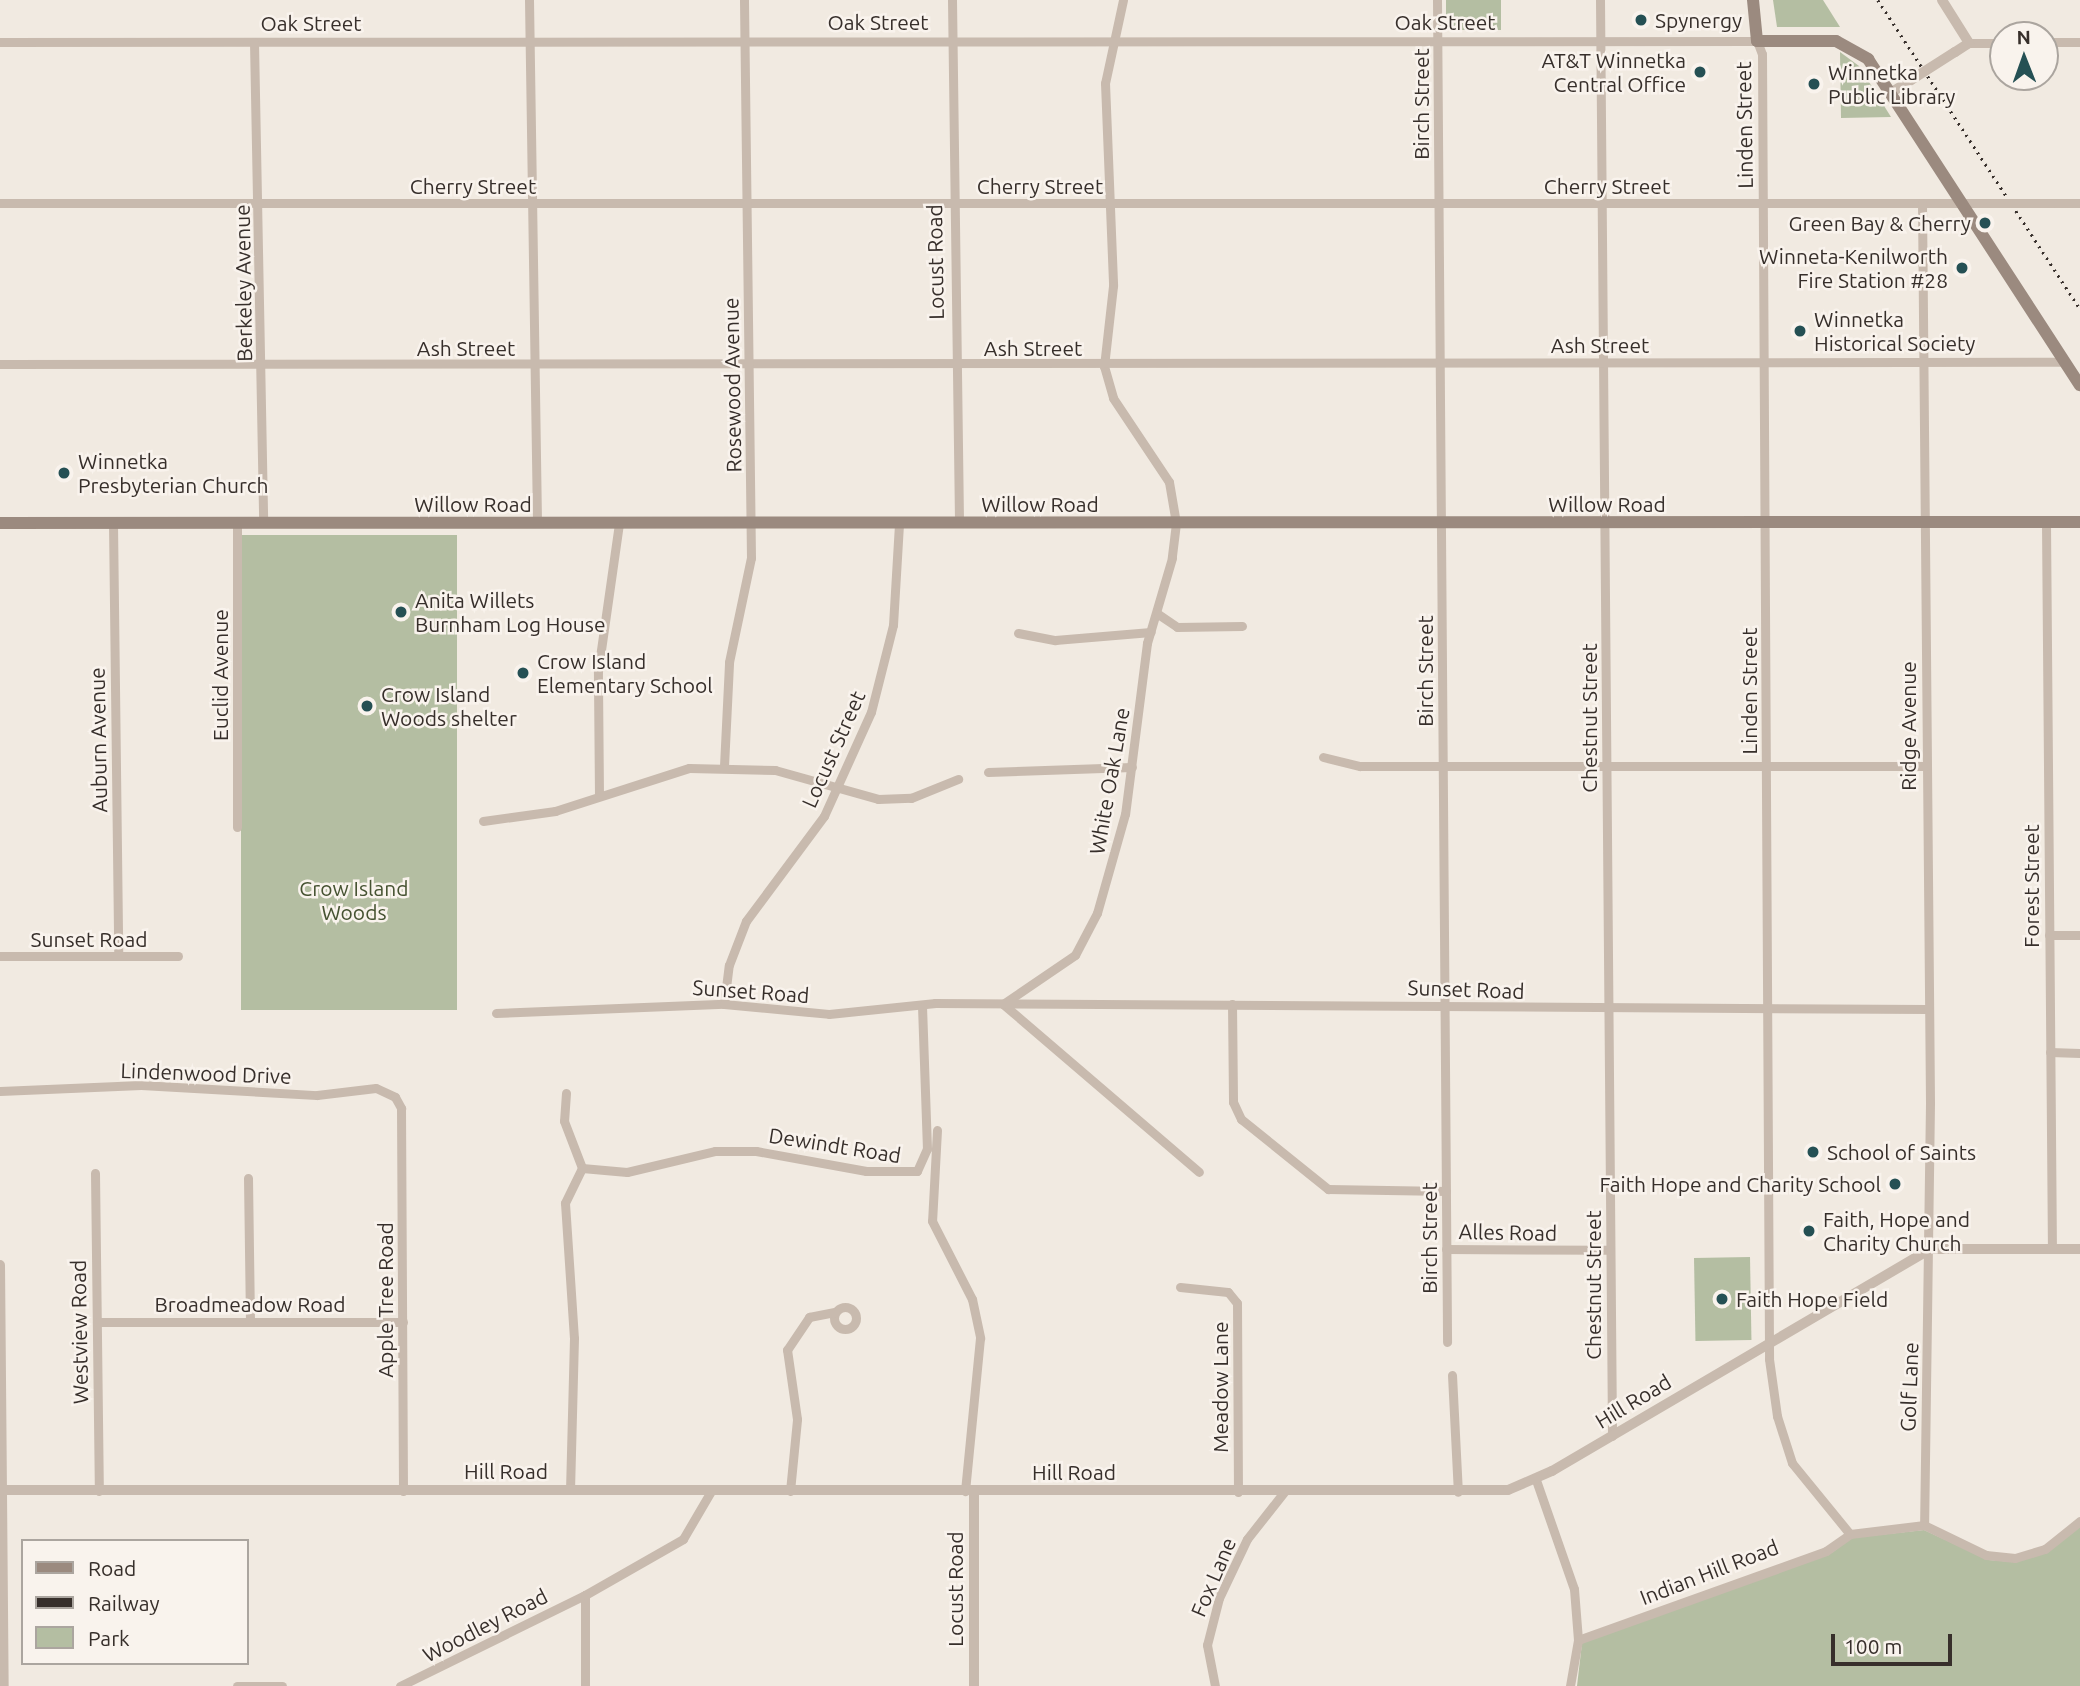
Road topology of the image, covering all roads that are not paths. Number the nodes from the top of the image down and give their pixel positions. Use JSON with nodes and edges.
{"nodes":[{"id":1,"x":529,"y":0,"type":"edge"},
{"id":2,"x":744,"y":0,"type":"edge"},
{"id":3,"x":952,"y":0,"type":"edge"},
{"id":4,"x":1123,"y":0,"type":"edge"},
{"id":5,"x":1437,"y":0,"type":"edge"},
{"id":6,"x":1600,"y":0,"type":"edge"},
{"id":7,"x":1754,"y":0,"type":"edge"},
{"id":8,"x":1942,"y":0,"type":"edge"},
{"id":9,"x":1438,"y":41,"type":"junction"},
{"id":10,"x":1600,"y":41,"type":"junction"},
{"id":11,"x":1757,"y":41,"type":"junction"},
{"id":12,"x":0,"y":42,"type":"edge"},
{"id":13,"x":254,"y":42,"type":"junction"},
{"id":14,"x":530,"y":42,"type":"junction"},
{"id":15,"x":745,"y":42,"type":"junction"},
{"id":16,"x":952,"y":42,"type":"junction"},
{"id":17,"x":1110,"y":42,"type":"junction"},
{"id":18,"x":2059,"y":42,"type":"edge"},
{"id":19,"x":2080,"y":42,"type":"edge"},
{"id":20,"x":1969,"y":43,"type":"junction"},
{"id":21,"x":1989,"y":43,"type":"edge"},
{"id":22,"x":1892,"y":92,"type":"junction"},
{"id":23,"x":0,"y":203,"type":"edge"},
{"id":24,"x":259,"y":203,"type":"junction"},
{"id":25,"x":532,"y":203,"type":"junction"},
{"id":26,"x":747,"y":203,"type":"junction"},
{"id":27,"x":953,"y":203,"type":"junction"},
{"id":28,"x":1109,"y":203,"type":"junction"},
{"id":29,"x":1439,"y":203,"type":"junction"},
{"id":30,"x":1602,"y":203,"type":"junction"},
{"id":31,"x":1763,"y":203,"type":"junction"},
{"id":32,"x":1922,"y":203,"type":"junction"},
{"id":33,"x":1965,"y":203,"type":"junction"},
{"id":34,"x":2080,"y":203,"type":"edge"},
{"id":35,"x":1603,"y":362,"type":"junction"},
{"id":36,"x":2065,"y":362,"type":"junction"},
{"id":37,"x":1764,"y":363,"type":"junction"},
{"id":38,"x":1924,"y":363,"type":"junction"},
{"id":39,"x":0,"y":364,"type":"edge"},
{"id":40,"x":262,"y":365,"type":"junction"},
{"id":41,"x":750,"y":365,"type":"junction"},
{"id":42,"x":1440,"y":365,"type":"junction"},
{"id":43,"x":534,"y":366,"type":"junction"},
{"id":44,"x":956,"y":366,"type":"junction"},
{"id":45,"x":1104,"y":366,"type":"junction"},
{"id":46,"x":2080,"y":385,"type":"edge"},
{"id":47,"x":2080,"y":522,"type":"edge"},
{"id":48,"x":0,"y":523,"type":"edge"},
{"id":49,"x":113,"y":523,"type":"junction"},
{"id":50,"x":237,"y":523,"type":"junction"},
{"id":51,"x":263,"y":523,"type":"junction"},
{"id":52,"x":537,"y":523,"type":"junction"},
{"id":53,"x":619,"y":523,"type":"junction"},
{"id":54,"x":752,"y":523,"type":"junction"},
{"id":55,"x":899,"y":523,"type":"junction"},
{"id":56,"x":959,"y":523,"type":"junction"},
{"id":57,"x":1176,"y":523,"type":"junction"},
{"id":58,"x":1441,"y":523,"type":"junction"},
{"id":59,"x":1604,"y":523,"type":"junction"},
{"id":60,"x":1765,"y":523,"type":"junction"},
{"id":61,"x":1925,"y":523,"type":"junction"},
{"id":62,"x":2046,"y":523,"type":"junction"},
{"id":63,"x":1158,"y":614,"type":"junction"},
{"id":64,"x":1242,"y":626,"type":"dead end"},
{"id":65,"x":1151,"y":632,"type":"junction"},
{"id":66,"x":1018,"y":633,"type":"dead end"},
{"id":67,"x":1323,"y":757,"type":"dead end"},
{"id":68,"x":724,"y":766,"type":"junction"},
{"id":69,"x":1443,"y":766,"type":"junction"},
{"id":70,"x":1606,"y":766,"type":"junction"},
{"id":71,"x":1766,"y":766,"type":"junction"},
{"id":72,"x":1926,"y":766,"type":"junction"},
{"id":73,"x":1132,"y":767,"type":"junction"},
{"id":74,"x":988,"y":772,"type":"dead end"},
{"id":75,"x":958,"y":779,"type":"dead end"},
{"id":76,"x":839,"y":787,"type":"junction"},
{"id":77,"x":599,"y":796,"type":"junction"},
{"id":78,"x":483,"y":821,"type":"dead end"},
{"id":79,"x":237,"y":827,"type":"dead end"},
{"id":80,"x":2049,"y":935,"type":"junction"},
{"id":81,"x":2080,"y":935,"type":"edge"},
{"id":82,"x":0,"y":956,"type":"edge"},
{"id":83,"x":118,"y":956,"type":"junction"},
{"id":84,"x":178,"y":956,"type":"dead end"},
{"id":85,"x":724,"y":1004,"type":"junction"},
{"id":86,"x":1003,"y":1004,"type":"junction"},
{"id":87,"x":1232,"y":1004,"type":"junction"},
{"id":88,"x":922,"y":1007,"type":"junction"},
{"id":89,"x":1444,"y":1007,"type":"junction"},
{"id":90,"x":1608,"y":1009,"type":"junction"},
{"id":91,"x":1768,"y":1009,"type":"junction"},
{"id":92,"x":1928,"y":1009,"type":"junction"},
{"id":93,"x":496,"y":1013,"type":"dead end"},
{"id":94,"x":2050,"y":1052,"type":"junction"},
{"id":95,"x":2080,"y":1053,"type":"edge"},
{"id":96,"x":0,"y":1091,"type":"edge"},
{"id":97,"x":566,"y":1093,"type":"dead end"},
{"id":98,"x":401,"y":1108,"type":"joint"},
{"id":99,"x":937,"y":1130,"type":"dead end"},
{"id":100,"x":582,"y":1168,"type":"junction"},
{"id":101,"x":1199,"y":1172,"type":"dead end"},
{"id":102,"x":95,"y":1173,"type":"dead end"},
{"id":103,"x":248,"y":1178,"type":"dead end"},
{"id":104,"x":1446,"y":1191,"type":"junction"},
{"id":105,"x":2080,"y":1248,"type":"edge"},
{"id":106,"x":1446,"y":1249,"type":"junction"},
{"id":107,"x":1930,"y":1249,"type":"junction"},
{"id":108,"x":2052,"y":1249,"type":"junction"},
{"id":109,"x":1611,"y":1250,"type":"junction"},
{"id":110,"x":0,"y":1265,"type":"edge"},
{"id":111,"x":1180,"y":1287,"type":"dead end"},
{"id":112,"x":835,"y":1312,"type":"dead end"},
{"id":113,"x":97,"y":1322,"type":"junction"},
{"id":114,"x":250,"y":1322,"type":"junction"},
{"id":115,"x":403,"y":1322,"type":"junction"},
{"id":116,"x":1447,"y":1342,"type":"dead end"},
{"id":117,"x":1770,"y":1343,"type":"junction"},
{"id":118,"x":1452,"y":1376,"type":"dead end"},
{"id":119,"x":1612,"y":1436,"type":"junction"},
{"id":120,"x":1536,"y":1480,"type":"junction"},
{"id":121,"x":1,"y":1490,"type":"edge"},
{"id":122,"x":570,"y":1490,"type":"junction"},
{"id":123,"x":790,"y":1490,"type":"junction"},
{"id":124,"x":99,"y":1491,"type":"junction"},
{"id":125,"x":403,"y":1491,"type":"junction"},
{"id":126,"x":711,"y":1491,"type":"junction"},
{"id":127,"x":969,"y":1491,"type":"junction"},
{"id":128,"x":1238,"y":1492,"type":"junction"},
{"id":129,"x":1284,"y":1492,"type":"junction"},
{"id":130,"x":1458,"y":1492,"type":"junction"},
{"id":131,"x":2080,"y":1521,"type":"edge"},
{"id":132,"x":1924,"y":1525,"type":"junction"},
{"id":133,"x":1850,"y":1534,"type":"junction"},
{"id":134,"x":1,"y":1538,"type":"edge"},
{"id":135,"x":585,"y":1595,"type":"junction"},
{"id":136,"x":1578,"y":1640,"type":"junction"},
{"id":137,"x":2,"y":1662,"type":"edge"},
{"id":138,"x":4,"y":1686,"type":"edge"},
{"id":139,"x":237,"y":1686,"type":"edge"},
{"id":140,"x":282,"y":1686,"type":"edge"},
{"id":141,"x":400,"y":1686,"type":"edge"},
{"id":142,"x":585,"y":1686,"type":"edge"},
{"id":143,"x":974,"y":1686,"type":"edge"},
{"id":144,"x":1215,"y":1686,"type":"edge"},
{"id":145,"x":1570,"y":1686,"type":"edge"}],
"edges":[{"from":1,"to":14,"type":"street"},
{"from":2,"to":15,"type":"street","name":"Rosewood Avenue"},
{"from":3,"to":16,"type":"street","name":"Locust Road"},
{"from":4,"to":17,"type":"street"},
{"from":5,"to":9,"type":"street","name":"Birch Street"},
{"from":6,"to":10,"type":"street","name":"Chestnut Street"},
{"from":7,"to":11,"type":"main road"},
{"from":8,"to":20,"type":"street"},
{"from":9,"to":10,"type":"street","name":"Oak Street"},
{"from":9,"to":17,"type":"street","name":"Oak Street"},
{"from":9,"to":29,"type":"street","name":"Birch Street"},
{"from":10,"to":11,"type":"street","name":"Oak Street"},
{"from":10,"to":30,"type":"street","name":"Chestnut Street"},
{"from":11,"to":22,"type":"main road"},
{"from":11,"to":31,"type":"street","name":"Linden Street"},
{"from":12,"to":13,"type":"street","name":"Oak Street"},
{"from":13,"to":14,"type":"street","name":"Oak Street"},
{"from":13,"to":24,"type":"street","name":"Berkeley Avenue"},
{"from":14,"to":15,"type":"street","name":"Oak Street"},
{"from":14,"to":25,"type":"street"},
{"from":15,"to":16,"type":"street","name":"Oak Street"},
{"from":15,"to":26,"type":"street","name":"Rosewood Avenue"},
{"from":16,"to":17,"type":"street","name":"Oak Street"},
{"from":16,"to":27,"type":"street","name":"Locust Road"},
{"from":17,"to":28,"type":"street"},
{"from":18,"to":19,"type":"street"},
{"from":20,"to":21,"type":"street"},
{"from":20,"to":22,"type":"street","bridge":true},
{"from":22,"to":33,"type":"main road"},
{"from":23,"to":24,"type":"street","name":"Cherry Street"},
{"from":24,"to":25,"type":"street","name":"Cherry Street"},
{"from":24,"to":40,"type":"street","name":"Berkeley Avenue"},
{"from":25,"to":26,"type":"street","name":"Cherry Street"},
{"from":25,"to":43,"type":"street"},
{"from":26,"to":27,"type":"street","name":"Cherry Street"},
{"from":26,"to":41,"type":"street","name":"Rosewood Avenue"},
{"from":27,"to":28,"type":"street","name":"Cherry Street"},
{"from":27,"to":44,"type":"street","name":"Locust Road"},
{"from":28,"to":29,"type":"street","name":"Cherry Street"},
{"from":28,"to":45,"type":"street"},
{"from":29,"to":30,"type":"street","name":"Cherry Street"},
{"from":29,"to":42,"type":"street","name":"Birch Street"},
{"from":30,"to":31,"type":"street","name":"Cherry Street"},
{"from":30,"to":35,"type":"street","name":"Chestnut Street"},
{"from":31,"to":32,"type":"street","name":"Cherry Street"},
{"from":31,"to":37,"type":"street","name":"Linden Street"},
{"from":32,"to":33,"type":"street","name":"Cherry Street"},
{"from":32,"to":38,"type":"street","name":"Ridge Avenue"},
{"from":33,"to":34,"type":"street","name":"Cherry Street","bridge":true},
{"from":33,"to":36,"type":"main road"},
{"from":35,"to":37,"type":"street","name":"Ash Street"},
{"from":35,"to":42,"type":"street","name":"Ash Street"},
{"from":35,"to":59,"type":"street","name":"Chestnut Street"},
{"from":36,"to":38,"type":"street","name":"Ash Street"},
{"from":36,"to":46,"type":"main road"},
{"from":37,"to":38,"type":"street","name":"Ash Street"},
{"from":37,"to":60,"type":"street","name":"Linden Street"},
{"from":38,"to":61,"type":"street","name":"Ridge Avenue"},
{"from":39,"to":40,"type":"street","name":"Ash Street"},
{"from":40,"to":43,"type":"street","name":"Ash Street"},
{"from":40,"to":51,"type":"street","name":"Berkeley Avenue"},
{"from":41,"to":43,"type":"street","name":"Ash Street"},
{"from":41,"to":44,"type":"street","name":"Ash Street"},
{"from":41,"to":54,"type":"street","name":"Rosewood Avenue"},
{"from":42,"to":45,"type":"street","name":"Ash Street"},
{"from":42,"to":58,"type":"street","name":"Birch Street"},
{"from":43,"to":52,"type":"street"},
{"from":44,"to":45,"type":"street","name":"Ash Street"},
{"from":44,"to":56,"type":"street","name":"Locust Road"},
{"from":45,"to":57,"type":"street"},
{"from":47,"to":62,"type":"main road","name":"Willow Road"},
{"from":48,"to":49,"type":"main road","name":"Willow Road"},
{"from":49,"to":50,"type":"main road","name":"Willow Road"},
{"from":49,"to":83,"type":"street","name":"Auburn Avenue"},
{"from":50,"to":51,"type":"main road","name":"Willow Road"},
{"from":50,"to":79,"type":"street","name":"Euclid Avenue"},
{"from":51,"to":52,"type":"main road","name":"Willow Road"},
{"from":52,"to":53,"type":"main road","name":"Willow Road"},
{"from":53,"to":54,"type":"main road","name":"Willow Road"},
{"from":53,"to":77,"type":"street"},
{"from":54,"to":55,"type":"main road","name":"Willow Road"},
{"from":54,"to":68,"type":"street","name":"Rosewood Avenue"},
{"from":55,"to":56,"type":"main road","name":"Willow Road"},
{"from":55,"to":76,"type":"street","name":"Locust Street"},
{"from":56,"to":57,"type":"main road","name":"Willow Road"},
{"from":57,"to":58,"type":"main road","name":"Willow Road"},
{"from":57,"to":63,"type":"street","name":"White Oak Lane"},
{"from":58,"to":59,"type":"main road","name":"Willow Road"},
{"from":58,"to":69,"type":"street","name":"Birch Street"},
{"from":59,"to":60,"type":"main road","name":"Willow Road"},
{"from":59,"to":70,"type":"street","name":"Chestnut Street"},
{"from":60,"to":61,"type":"main road","name":"Willow Road"},
{"from":60,"to":71,"type":"street","name":"Linden Street"},
{"from":61,"to":62,"type":"main road","name":"Willow Road"},
{"from":61,"to":72,"type":"street","name":"Ridge Avenue"},
{"from":62,"to":80,"type":"street","name":"Forest Street"},
{"from":63,"to":64,"type":"street"},
{"from":63,"to":65,"type":"street","name":"White Oak Lane"},
{"from":65,"to":66,"type":"street"},
{"from":65,"to":73,"type":"street","name":"White Oak Lane"},
{"from":67,"to":69,"type":"street"},
{"from":68,"to":76,"type":"street"},
{"from":68,"to":77,"type":"street"},
{"from":69,"to":70,"type":"street"},
{"from":69,"to":89,"type":"street","name":"Birch Street"},
{"from":70,"to":71,"type":"street"},
{"from":70,"to":90,"type":"street","name":"Chestnut Street"},
{"from":71,"to":72,"type":"street"},
{"from":71,"to":91,"type":"street","name":"Linden Street"},
{"from":72,"to":92,"type":"street","name":"Ridge Avenue"},
{"from":73,"to":74,"type":"street"},
{"from":73,"to":86,"type":"street","name":"White Oak Lane"},
{"from":75,"to":76,"type":"street"},
{"from":76,"to":85,"type":"street","name":"Locust Street"},
{"from":77,"to":78,"type":"street"},
{"from":80,"to":81,"type":"street"},
{"from":80,"to":94,"type":"street","name":"Forest Street"},
{"from":82,"to":83,"type":"street","name":"Sunset Road"},
{"from":83,"to":84,"type":"street","name":"Sunset Road"},
{"from":85,"to":88,"type":"street","name":"Sunset Road"},
{"from":85,"to":93,"type":"street","name":"Sunset Road"},
{"from":86,"to":87,"type":"street","name":"Sunset Road"},
{"from":86,"to":88,"type":"street","name":"Sunset Road"},
{"from":86,"to":101,"type":"street"},
{"from":87,"to":89,"type":"street","name":"Sunset Road"},
{"from":87,"to":104,"type":"street"},
{"from":88,"to":100,"type":"street","name":"Dewindt Road"},
{"from":89,"to":90,"type":"street","name":"Sunset Road"},
{"from":89,"to":104,"type":"street","name":"Birch Street"},
{"from":90,"to":91,"type":"street","name":"Sunset Road"},
{"from":90,"to":109,"type":"street","name":"Chestnut Street"},
{"from":91,"to":92,"type":"street","name":"Sunset Road"},
{"from":91,"to":117,"type":"street","name":"Linden Street"},
{"from":92,"to":107,"type":"street","name":"Ridge Avenue"},
{"from":94,"to":95,"type":"street"},
{"from":94,"to":108,"type":"street","name":"Forest Street"},
{"from":96,"to":98,"type":"street","name":"Lindenwood Drive"},
{"from":97,"to":100,"type":"street"},
{"from":98,"to":115,"type":"street","name":"Apple Tree Road"},
{"from":99,"to":127,"type":"street"},
{"from":100,"to":122,"type":"street"},
{"from":102,"to":113,"type":"street","name":"Westview Road"},
{"from":103,"to":114,"type":"street"},
{"from":104,"to":106,"type":"street","name":"Birch Street"},
{"from":105,"to":108,"type":"street"},
{"from":106,"to":109,"type":"street","name":"Alles Road"},
{"from":106,"to":116,"type":"street","name":"Birch Street"},
{"from":107,"to":108,"type":"street"},
{"from":107,"to":117,"type":"street","name":"Hill Road"},
{"from":107,"to":132,"type":"street","name":"Golf Lane"},
{"from":109,"to":119,"type":"street","name":"Chestnut Street"},
{"from":110,"to":121,"type":"street"},
{"from":111,"to":128,"type":"street","name":"Meadow Lane"},
{"from":112,"to":123,"type":"street"},
{"from":113,"to":114,"type":"street","name":"Broadmeadow Road"},
{"from":113,"to":124,"type":"street","name":"Westview Road"},
{"from":114,"to":115,"type":"street","name":"Broadmeadow Road"},
{"from":115,"to":125,"type":"street","name":"Apple Tree Road"},
{"from":117,"to":119,"type":"street","name":"Hill Road"},
{"from":117,"to":133,"type":"street"},
{"from":118,"to":130,"type":"street"},
{"from":119,"to":120,"type":"street","name":"Hill Road"},
{"from":120,"to":130,"type":"street","name":"Hill Road"},
{"from":120,"to":136,"type":"street"},
{"from":121,"to":124,"type":"street","name":"Hill Road"},
{"from":121,"to":134,"type":"street"},
{"from":122,"to":125,"type":"street","name":"Hill Road"},
{"from":122,"to":126,"type":"street","name":"Hill Road"},
{"from":123,"to":126,"type":"street","name":"Hill Road"},
{"from":123,"to":127,"type":"street","name":"Hill Road"},
{"from":124,"to":125,"type":"street","name":"Hill Road"},
{"from":126,"to":135,"type":"street","name":"Woodley Road"},
{"from":127,"to":128,"type":"street","name":"Hill Road"},
{"from":127,"to":143,"type":"street","name":"Locust Road"},
{"from":128,"to":129,"type":"street","name":"Hill Road"},
{"from":129,"to":130,"type":"street","name":"Hill Road"},
{"from":129,"to":144,"type":"street","name":"Fox Lane"},
{"from":131,"to":132,"type":"street","name":"Indian Hill Road"},
{"from":132,"to":133,"type":"street","name":"Indian Hill Road"},
{"from":133,"to":136,"type":"street","name":"Indian Hill Road"},
{"from":134,"to":137,"type":"street"},
{"from":135,"to":141,"type":"street","name":"Woodley Road"},
{"from":135,"to":142,"type":"street"},
{"from":136,"to":145,"type":"street"},
{"from":137,"to":138,"type":"street"},
{"from":139,"to":140,"type":"street"}]}
